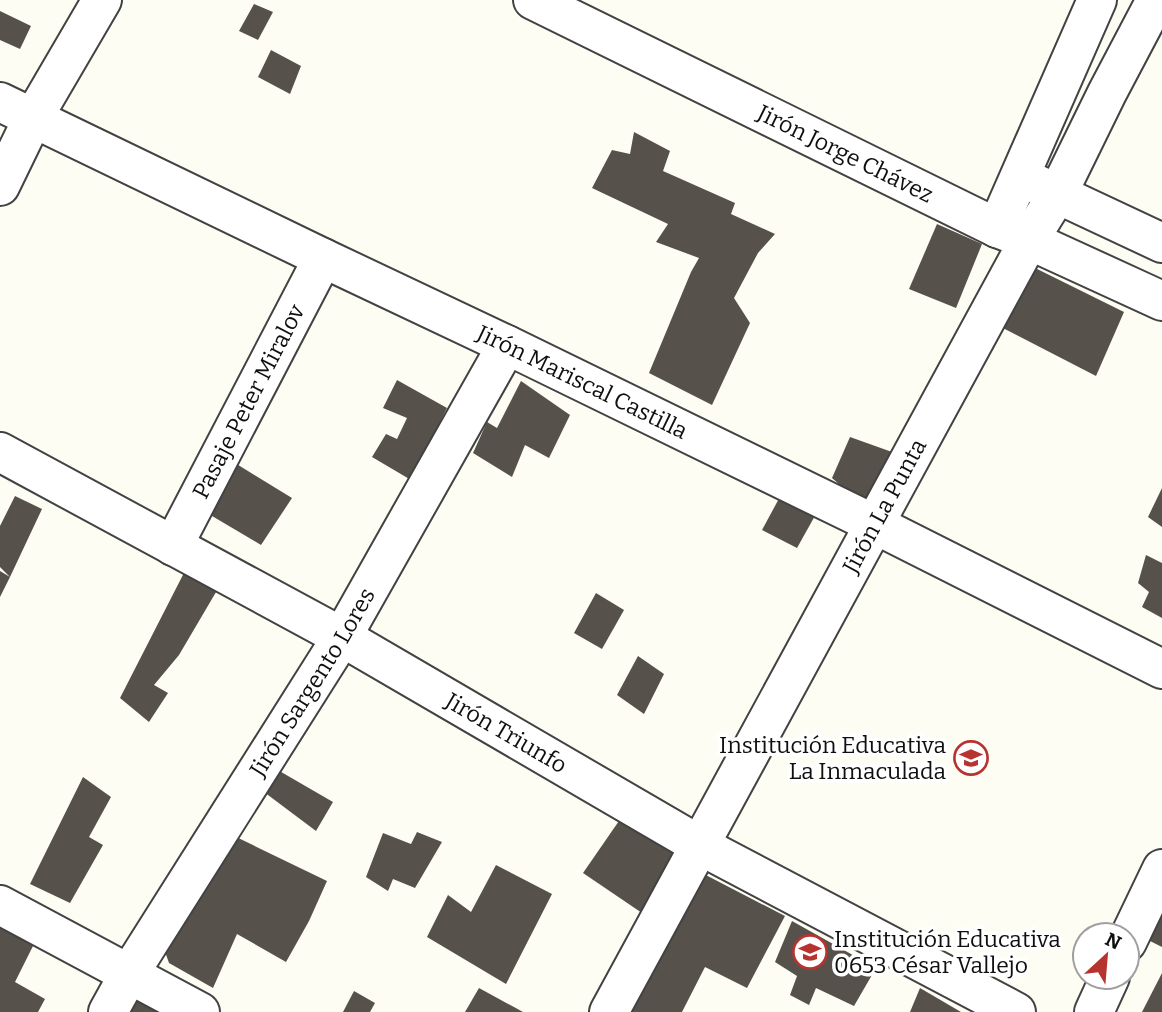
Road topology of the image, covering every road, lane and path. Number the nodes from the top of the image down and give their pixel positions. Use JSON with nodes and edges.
{"nodes":[{"id":1,"x":102,"y":0,"type":"edge"},
{"id":2,"x":533,"y":0,"type":"edge"},
{"id":3,"x":1097,"y":0,"type":"edge"},
{"id":4,"x":1156,"y":0,"type":"edge"},
{"id":5,"x":17,"y":110,"type":"edge"},
{"id":6,"x":1019,"y":176,"type":"junction"},
{"id":7,"x":0,"y":187,"type":"edge"},
{"id":8,"x":1058,"y":194,"type":"junction"},
{"id":9,"x":1013,"y":234,"type":"junction"},
{"id":10,"x":1162,"y":243,"type":"edge"},
{"id":11,"x":323,"y":258,"type":"junction"},
{"id":12,"x":1162,"y":301,"type":"edge"},
{"id":13,"x":507,"y":345,"type":"junction"},
{"id":14,"x":0,"y":452,"type":"edge"},
{"id":15,"x":874,"y":524,"type":"junction"},
{"id":16,"x":173,"y":546,"type":"junction"},
{"id":17,"x":342,"y":637,"type":"junction"},
{"id":18,"x":1162,"y":669,"type":"edge"},
{"id":19,"x":699,"y":845,"type":"junction"},
{"id":20,"x":1162,"y":869,"type":"edge"},
{"id":21,"x":0,"y":905,"type":"edge"},
{"id":22,"x":1137,"y":921,"type":"edge"},
{"id":23,"x":129,"y":974,"type":"junction"},
{"id":24,"x":1104,"y":991,"type":"edge"},
{"id":25,"x":108,"y":1012,"type":"edge"},
{"id":26,"x":200,"y":1012,"type":"edge"},
{"id":27,"x":609,"y":1012,"type":"edge"},
{"id":28,"x":1016,"y":1012,"type":"edge"},
{"id":29,"x":1094,"y":1012,"type":"edge"}],
"edges":[{"from":1,"to":5,"type":"street"},
{"from":2,"to":9,"type":"street","name":"Jirón Jorge Chávez"},
{"from":3,"to":6,"type":"street","name":"Jirón La Punta"},
{"from":4,"to":8,"type":"street","name":"Jirón La Punta"},
{"from":5,"to":7,"type":"street"},
{"from":5,"to":11,"type":"street","name":"Jirón Mariscal Castilla"},
{"from":6,"to":8,"type":"street"},
{"from":6,"to":9,"type":"street","name":"Jirón La Punta"},
{"from":8,"to":9,"type":"street","name":"Jirón La Punta"},
{"from":8,"to":10,"type":"street"},
{"from":9,"to":12,"type":"street","name":"Jirón Jorge Chávez"},
{"from":9,"to":15,"type":"street","name":"Jirón La Punta"},
{"from":11,"to":13,"type":"street","name":"Jirón Mariscal Castilla"},
{"from":11,"to":16,"type":"street","name":"Pasaje Peter Miralov"},
{"from":13,"to":15,"type":"street","name":"Jirón Mariscal Castilla"},
{"from":13,"to":17,"type":"street","name":"Jirón Sargento Lores"},
{"from":14,"to":16,"type":"street","name":"Jirón Triunfo"},
{"from":15,"to":18,"type":"street","name":"Jirón Mariscal Castilla"},
{"from":15,"to":19,"type":"street","name":"Jirón La Punta"},
{"from":16,"to":17,"type":"street","name":"Jirón Triunfo"},
{"from":17,"to":19,"type":"street","name":"Jirón Triunfo"},
{"from":17,"to":23,"type":"street","name":"Jirón Sargento Lores"},
{"from":19,"to":27,"type":"street","name":"Jirón La Punta"},
{"from":19,"to":28,"type":"street","name":"Jirón Triunfo"},
{"from":20,"to":22,"type":"street"},
{"from":21,"to":23,"type":"street"},
{"from":23,"to":25,"type":"street","name":"Jirón Sargento Lores"},
{"from":23,"to":26,"type":"street"},
{"from":24,"to":29,"type":"street"}]}
